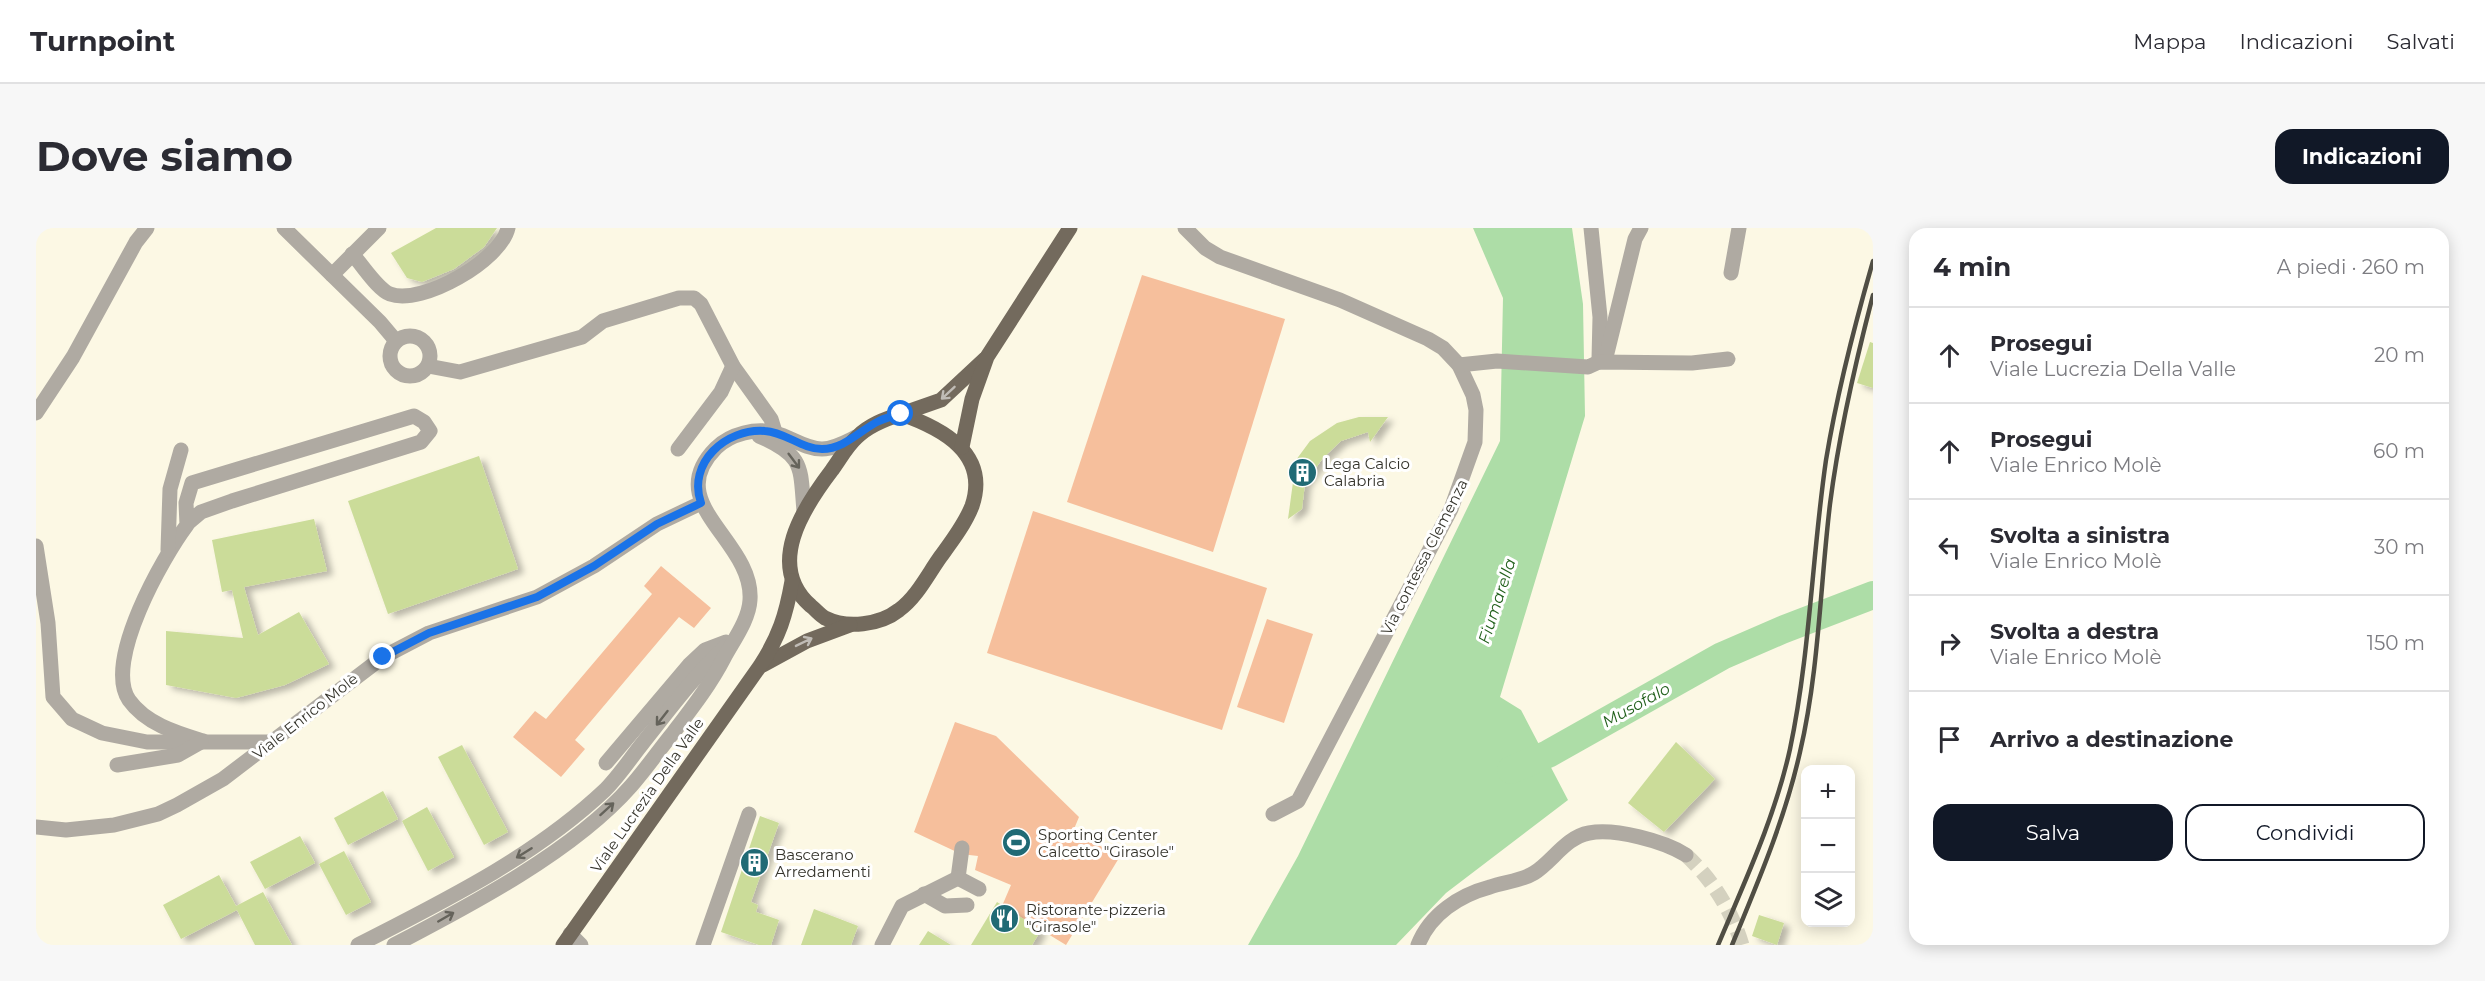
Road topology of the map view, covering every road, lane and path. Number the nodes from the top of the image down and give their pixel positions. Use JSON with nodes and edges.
{"nodes":[{"id":1,"x":147,"y":228,"type":"edge"},
{"id":2,"x":284,"y":228,"type":"edge"},
{"id":3,"x":379,"y":228,"type":"edge"},
{"id":4,"x":508,"y":228,"type":"edge"},
{"id":5,"x":1070,"y":228,"type":"edge"},
{"id":6,"x":1185,"y":228,"type":"edge"},
{"id":7,"x":1591,"y":228,"type":"edge"},
{"id":8,"x":1641,"y":228,"type":"edge"},
{"id":9,"x":1739,"y":228,"type":"edge"},
{"id":10,"x":352,"y":254,"type":"junction"},
{"id":11,"x":1731,"y":273,"type":"dead end"},
{"id":12,"x":332,"y":275,"type":"junction"},
{"id":13,"x":396,"y":341,"type":"junction"},
{"id":14,"x":987,"y":357,"type":"junction"},
{"id":15,"x":1728,"y":359,"type":"dead end"},
{"id":16,"x":1594,"y":364,"type":"junction"},
{"id":17,"x":1459,"y":365,"type":"junction"},
{"id":18,"x":428,"y":366,"type":"junction"},
{"id":19,"x":734,"y":366,"type":"junction"},
{"id":20,"x":36,"y":413,"type":"edge"},
{"id":21,"x":901,"y":414,"type":"junction"},
{"id":22,"x":751,"y":432,"type":"junction"},
{"id":23,"x":775,"y":432,"type":"junction"},
{"id":24,"x":856,"y":437,"type":"junction"},
{"id":25,"x":962,"y":447,"type":"junction"},
{"id":26,"x":678,"y":449,"type":"dead end"},
{"id":27,"x":181,"y":450,"type":"dead end"},
{"id":28,"x":701,"y":503,"type":"junction"},
{"id":29,"x":804,"y":511,"type":"junction"},
{"id":30,"x":187,"y":525,"type":"junction"},
{"id":31,"x":36,"y":546,"type":"edge"},
{"id":32,"x":168,"y":550,"type":"junction"},
{"id":33,"x":792,"y":580,"type":"junction"},
{"id":34,"x":851,"y":625,"type":"junction"},
{"id":35,"x":734,"y":639,"type":"junction"},
{"id":36,"x":760,"y":666,"type":"junction"},
{"id":37,"x":203,"y":741,"type":"junction"},
{"id":38,"x":271,"y":741,"type":"junction"},
{"id":39,"x":606,"y":763,"type":"dead end"},
{"id":40,"x":117,"y":765,"type":"dead end"},
{"id":41,"x":748,"y":814,"type":"dead end"},
{"id":42,"x":1273,"y":814,"type":"dead end"},
{"id":43,"x":36,"y":827,"type":"edge"},
{"id":44,"x":962,"y":848,"type":"dead end"},
{"id":45,"x":1686,"y":855,"type":"tunnel mouth"},
{"id":46,"x":958,"y":878,"type":"junction"},
{"id":47,"x":979,"y":889,"type":"dead end"},
{"id":48,"x":924,"y":894,"type":"junction"},
{"id":49,"x":967,"y":905,"type":"dead end"},
{"id":50,"x":571,"y":942,"type":"edge"},
{"id":51,"x":358,"y":945,"type":"edge"},
{"id":52,"x":394,"y":945,"type":"edge"},
{"id":53,"x":703,"y":945,"type":"edge"},
{"id":54,"x":882,"y":945,"type":"edge"},
{"id":55,"x":1418,"y":945,"type":"edge"}],
"edges":[{"from":1,"to":20,"type":"street"},
{"from":2,"to":12,"type":"street"},
{"from":3,"to":10,"type":"street"},
{"from":4,"to":10,"type":"street"},
{"from":5,"to":14,"type":"main road","name":"Viale Lucrezia Della Valle"},
{"from":6,"to":17,"type":"street","name":"Via contessa Clemenza"},
{"from":7,"to":16,"type":"street"},
{"from":8,"to":16,"type":"street"},
{"from":9,"to":11,"type":"street"},
{"from":10,"to":12,"type":"street"},
{"from":12,"to":13,"type":"street"},
{"from":13,"to":18,"type":"street"},
{"from":13,"to":18,"type":"street"},
{"from":14,"to":21,"type":"main road","name":"Viale Lucrezia Della Valle","one_way":true},
{"from":14,"to":25,"type":"main road","name":"Viale Lucrezia Della Valle"},
{"from":15,"to":16,"type":"street"},
{"from":16,"to":17,"type":"street"},
{"from":17,"to":42,"type":"street","name":"Via contessa Clemenza"},
{"from":18,"to":19,"type":"street"},
{"from":19,"to":23,"type":"street"},
{"from":19,"to":26,"type":"street"},
{"from":21,"to":24,"type":"main road","name":"Viale Lucrezia Della Valle"},
{"from":21,"to":25,"type":"main road"},
{"from":22,"to":23,"type":"street"},
{"from":22,"to":28,"type":"street"},
{"from":22,"to":29,"type":"street","one_way":true},
{"from":23,"to":24,"type":"street"},
{"from":24,"to":29,"type":"main road","name":"Viale Lucrezia Della Valle"},
{"from":25,"to":34,"type":"main road","name":"Viale Lucrezia Della Valle"},
{"from":27,"to":32,"type":"street"},
{"from":28,"to":35,"type":"street"},
{"from":28,"to":38,"type":"street","name":"Viale Enrico Molè"},
{"from":29,"to":33,"type":"main road","name":"Viale Lucrezia Della Valle"},
{"from":30,"to":30,"type":"street"},
{"from":30,"to":32,"type":"street"},
{"from":31,"to":37,"type":"street"},
{"from":32,"to":37,"type":"street"},
{"from":33,"to":34,"type":"main road","name":"Viale Lucrezia Della Valle"},
{"from":33,"to":36,"type":"main road","name":"Viale Lucrezia Della Valle"},
{"from":36,"to":34,"type":"main road","name":"Viale Lucrezia Della Valle","one_way":true},
{"from":35,"to":39,"type":"street"},
{"from":35,"to":51,"type":"street","one_way":true},
{"from":52,"to":35,"type":"street","one_way":true},
{"from":36,"to":50,"type":"main road","name":"Viale Lucrezia Della Valle"},
{"from":37,"to":38,"type":"street"},
{"from":37,"to":40,"type":"street"},
{"from":38,"to":43,"type":"street","name":"Viale Enrico Molè"},
{"from":41,"to":53,"type":"street"},
{"from":44,"to":46,"type":"street"},
{"from":45,"to":55,"type":"street"},
{"from":46,"to":47,"type":"street"},
{"from":46,"to":48,"type":"street"},
{"from":48,"to":49,"type":"street"},
{"from":48,"to":54,"type":"street"}]}
